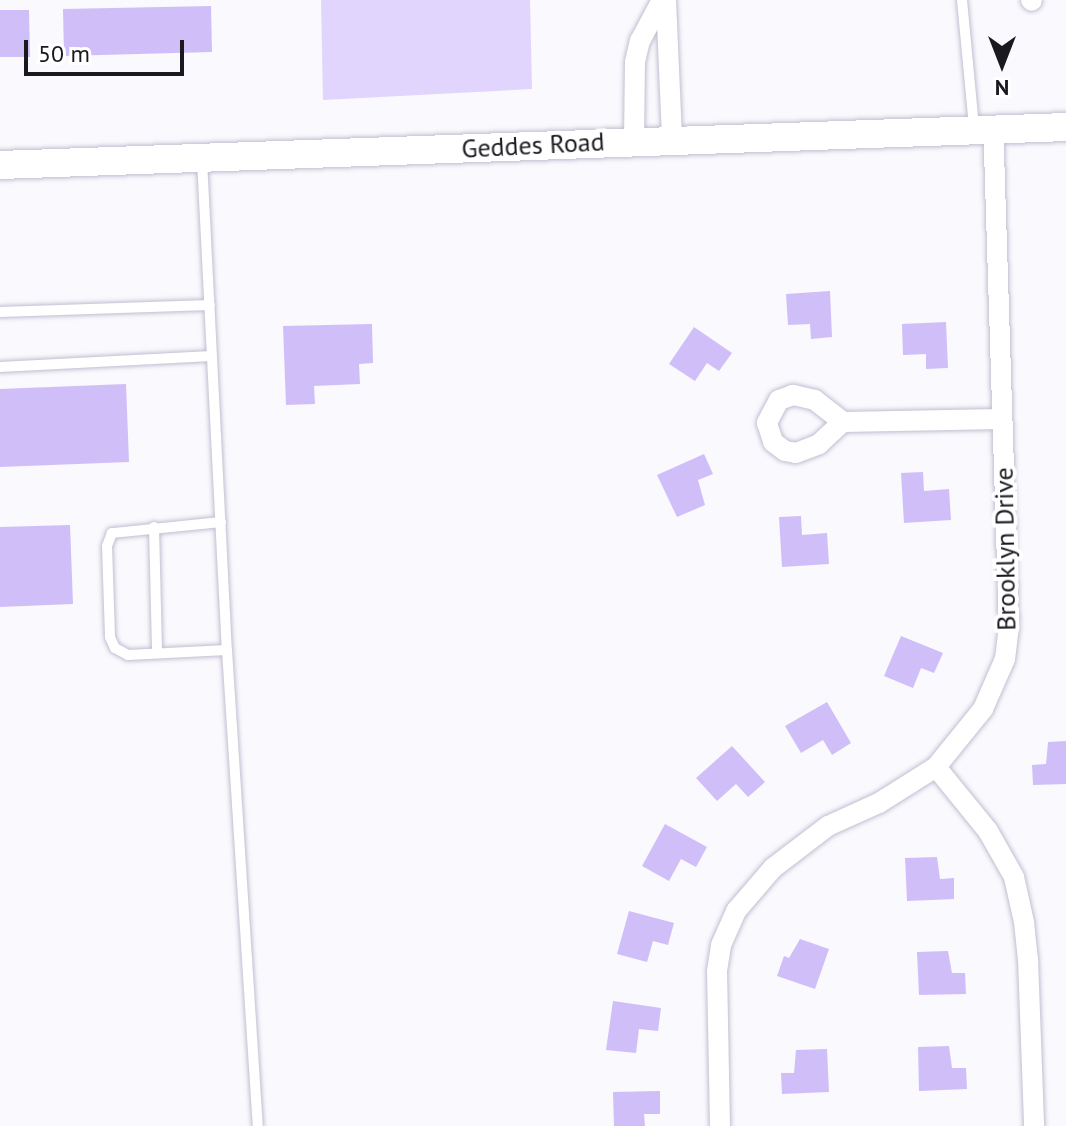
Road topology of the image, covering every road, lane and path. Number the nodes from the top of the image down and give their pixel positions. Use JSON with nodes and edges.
{"nodes":[{"id":1,"x":664,"y":0,"type":"edge"},
{"id":2,"x":962,"y":0,"type":"edge"},
{"id":3,"x":1066,"y":127,"type":"edge"},
{"id":4,"x":984,"y":130,"type":"junction"},
{"id":5,"x":672,"y":139,"type":"junction"},
{"id":6,"x":634,"y":141,"type":"junction"},
{"id":7,"x":202,"y":158,"type":"junction"},
{"id":8,"x":0,"y":165,"type":"edge"},
{"id":9,"x":210,"y":305,"type":"junction"},
{"id":10,"x":0,"y":312,"type":"edge"},
{"id":11,"x":212,"y":356,"type":"junction"},
{"id":12,"x":0,"y":367,"type":"edge"},
{"id":13,"x":1001,"y":419,"type":"junction"},
{"id":14,"x":843,"y":422,"type":"dead end"},
{"id":15,"x":221,"y":522,"type":"junction"},
{"id":16,"x":154,"y":527,"type":"junction"},
{"id":17,"x":227,"y":650,"type":"junction"},
{"id":18,"x":157,"y":653,"type":"junction"},
{"id":19,"x":936,"y":767,"type":"junction"},
{"id":20,"x":258,"y":1126,"type":"edge"},
{"id":21,"x":720,"y":1126,"type":"edge"},
{"id":22,"x":1034,"y":1126,"type":"edge"}],
"edges":[{"from":1,"to":5,"type":"street"},
{"from":1,"to":6,"type":"street"},
{"from":2,"to":4,"type":"lane"},
{"from":3,"to":4,"type":"main road","name":"Geddes Road"},
{"from":4,"to":5,"type":"main road","name":"Geddes Road"},
{"from":4,"to":13,"type":"street","name":"Brooklyn Drive"},
{"from":5,"to":6,"type":"main road","name":"Geddes Road"},
{"from":6,"to":7,"type":"main road","name":"Geddes Road"},
{"from":7,"to":8,"type":"main road","name":"Geddes Road"},
{"from":7,"to":9,"type":"lane"},
{"from":9,"to":10,"type":"lane"},
{"from":9,"to":11,"type":"lane"},
{"from":11,"to":12,"type":"lane"},
{"from":11,"to":15,"type":"lane"},
{"from":13,"to":14,"type":"street"},
{"from":13,"to":19,"type":"street","name":"Brooklyn Drive"},
{"from":15,"to":16,"type":"lane"},
{"from":15,"to":17,"type":"lane"},
{"from":16,"to":18,"type":"lane"},
{"from":16,"to":18,"type":"lane"},
{"from":17,"to":18,"type":"lane"},
{"from":17,"to":20,"type":"lane"},
{"from":19,"to":21,"type":"street","name":"Brooklyn Drive"},
{"from":19,"to":22,"type":"street"}]}
